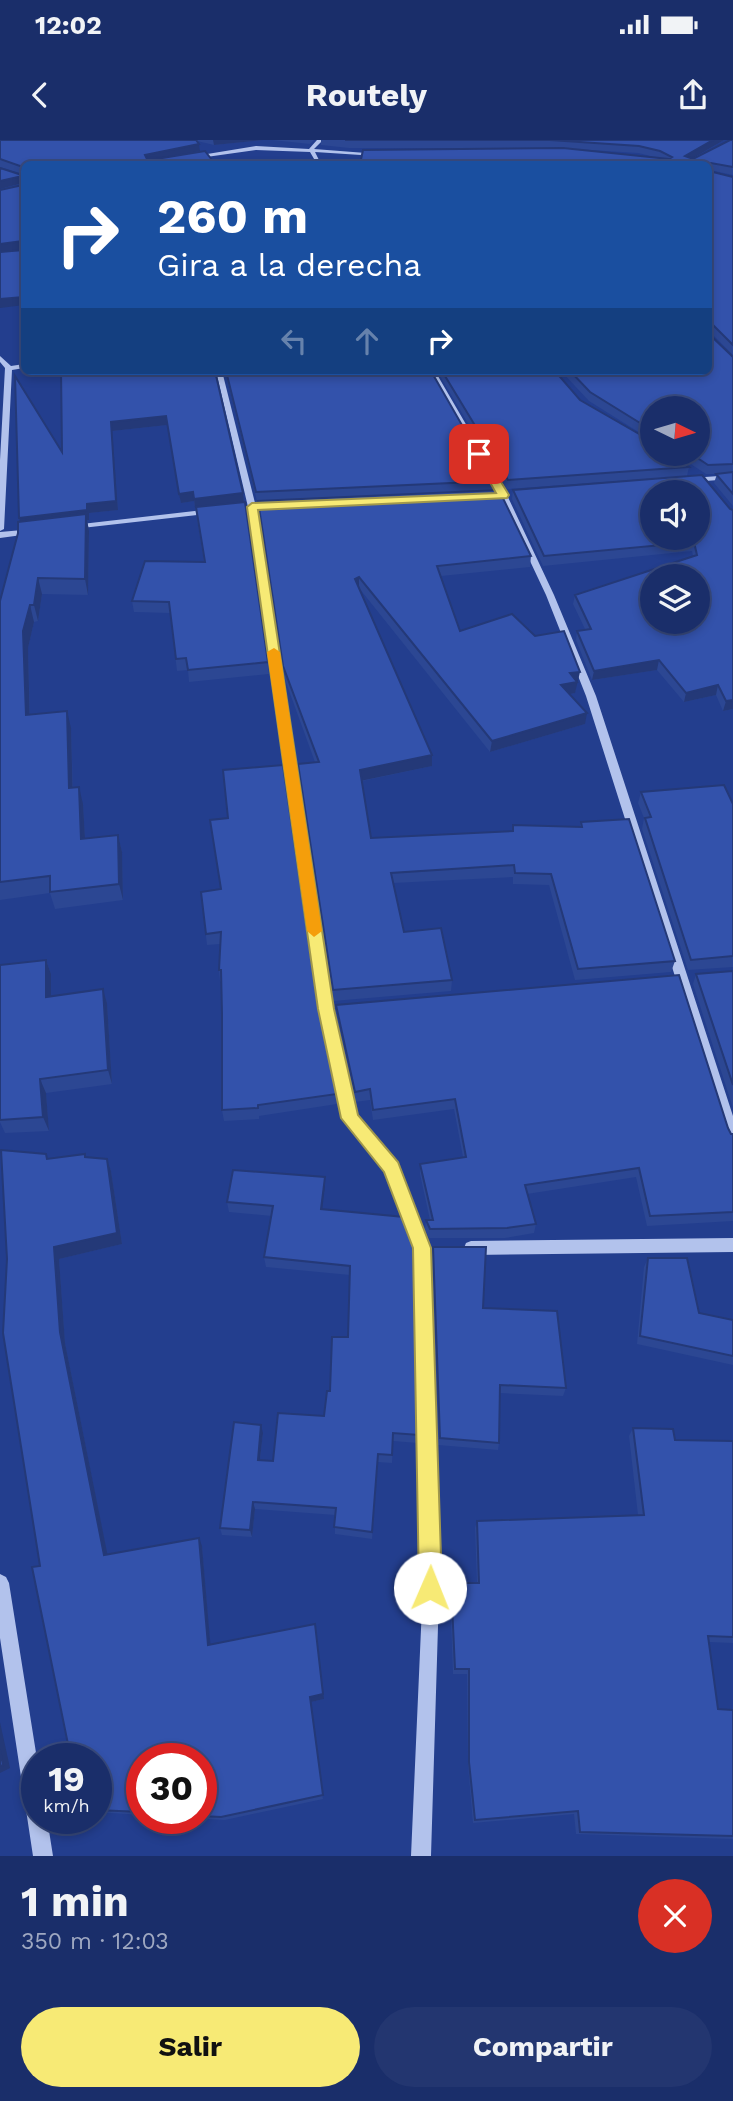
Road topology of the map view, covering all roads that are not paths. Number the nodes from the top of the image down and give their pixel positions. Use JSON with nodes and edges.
{"nodes":[{"id":1,"x":256,"y":140,"type":"edge"},
{"id":2,"x":320,"y":140,"type":"edge"},
{"id":3,"x":210,"y":148,"type":"dead end"},
{"id":4,"x":268,"y":148,"type":"junction"},
{"id":5,"x":312,"y":150,"type":"junction"},
{"id":6,"x":222,"y":151,"type":"junction"},
{"id":7,"x":386,"y":154,"type":"edge"},
{"id":8,"x":186,"y":158,"type":"edge"},
{"id":9,"x":318,"y":161,"type":"edge"},
{"id":10,"x":0,"y":358,"type":"edge"},
{"id":11,"x":21,"y":366,"type":"edge"},
{"id":12,"x":9,"y":368,"type":"junction"},
{"id":13,"x":220,"y":375,"type":"edge"},
{"id":14,"x":434,"y":375,"type":"edge"},
{"id":15,"x":693,"y":472,"type":"edge"},
{"id":16,"x":733,"y":477,"type":"edge"},
{"id":17,"x":703,"y":479,"type":"junction"},
{"id":18,"x":690,"y":480,"type":"edge"},
{"id":19,"x":711,"y":488,"type":"edge"},
{"id":20,"x":517,"y":494,"type":"edge"},
{"id":21,"x":503,"y":495,"type":"junction"},
{"id":22,"x":489,"y":496,"type":"edge"},
{"id":23,"x":226,"y":510,"type":"edge"},
{"id":24,"x":66,"y":527,"type":"edge"},
{"id":25,"x":0,"y":529,"type":"edge"},
{"id":26,"x":40,"y":530,"type":"edge"},
{"id":27,"x":0,"y":535,"type":"edge"},
{"id":28,"x":733,"y":1137,"type":"edge"},
{"id":29,"x":733,"y":1245,"type":"edge"},
{"id":30,"x":436,"y":1248,"type":"junction"},
{"id":31,"x":0,"y":1583,"type":"edge"},
{"id":32,"x":25,"y":1743,"type":"edge"},
{"id":33,"x":40,"y":1834,"type":"edge"},
{"id":34,"x":43,"y":1856,"type":"edge"},
{"id":35,"x":421,"y":1856,"type":"edge"}],
"edges":[{"from":1,"to":4,"type":"street"},
{"from":2,"to":5,"type":"street"},
{"from":3,"to":6,"type":"street"},
{"from":4,"to":5,"type":"street"},
{"from":4,"to":6,"type":"street"},
{"from":5,"to":7,"type":"street"},
{"from":5,"to":9,"type":"street"},
{"from":6,"to":8,"type":"street"},
{"from":10,"to":12,"type":"street"},
{"from":11,"to":12,"type":"street"},
{"from":12,"to":25,"type":"street"},
{"from":13,"to":30,"type":"street"},
{"from":14,"to":21,"type":"street"},
{"from":15,"to":17,"type":"street"},
{"from":16,"to":17,"type":"street"},
{"from":17,"to":18,"type":"street"},
{"from":17,"to":19,"type":"street"},
{"from":20,"to":21,"type":"street"},
{"from":21,"to":22,"type":"street"},
{"from":21,"to":28,"type":"street"},
{"from":23,"to":24,"type":"street"},
{"from":26,"to":27,"type":"street"},
{"from":29,"to":30,"type":"street"},
{"from":30,"to":35,"type":"street"},
{"from":31,"to":32,"type":"street"},
{"from":33,"to":34,"type":"street"}]}
